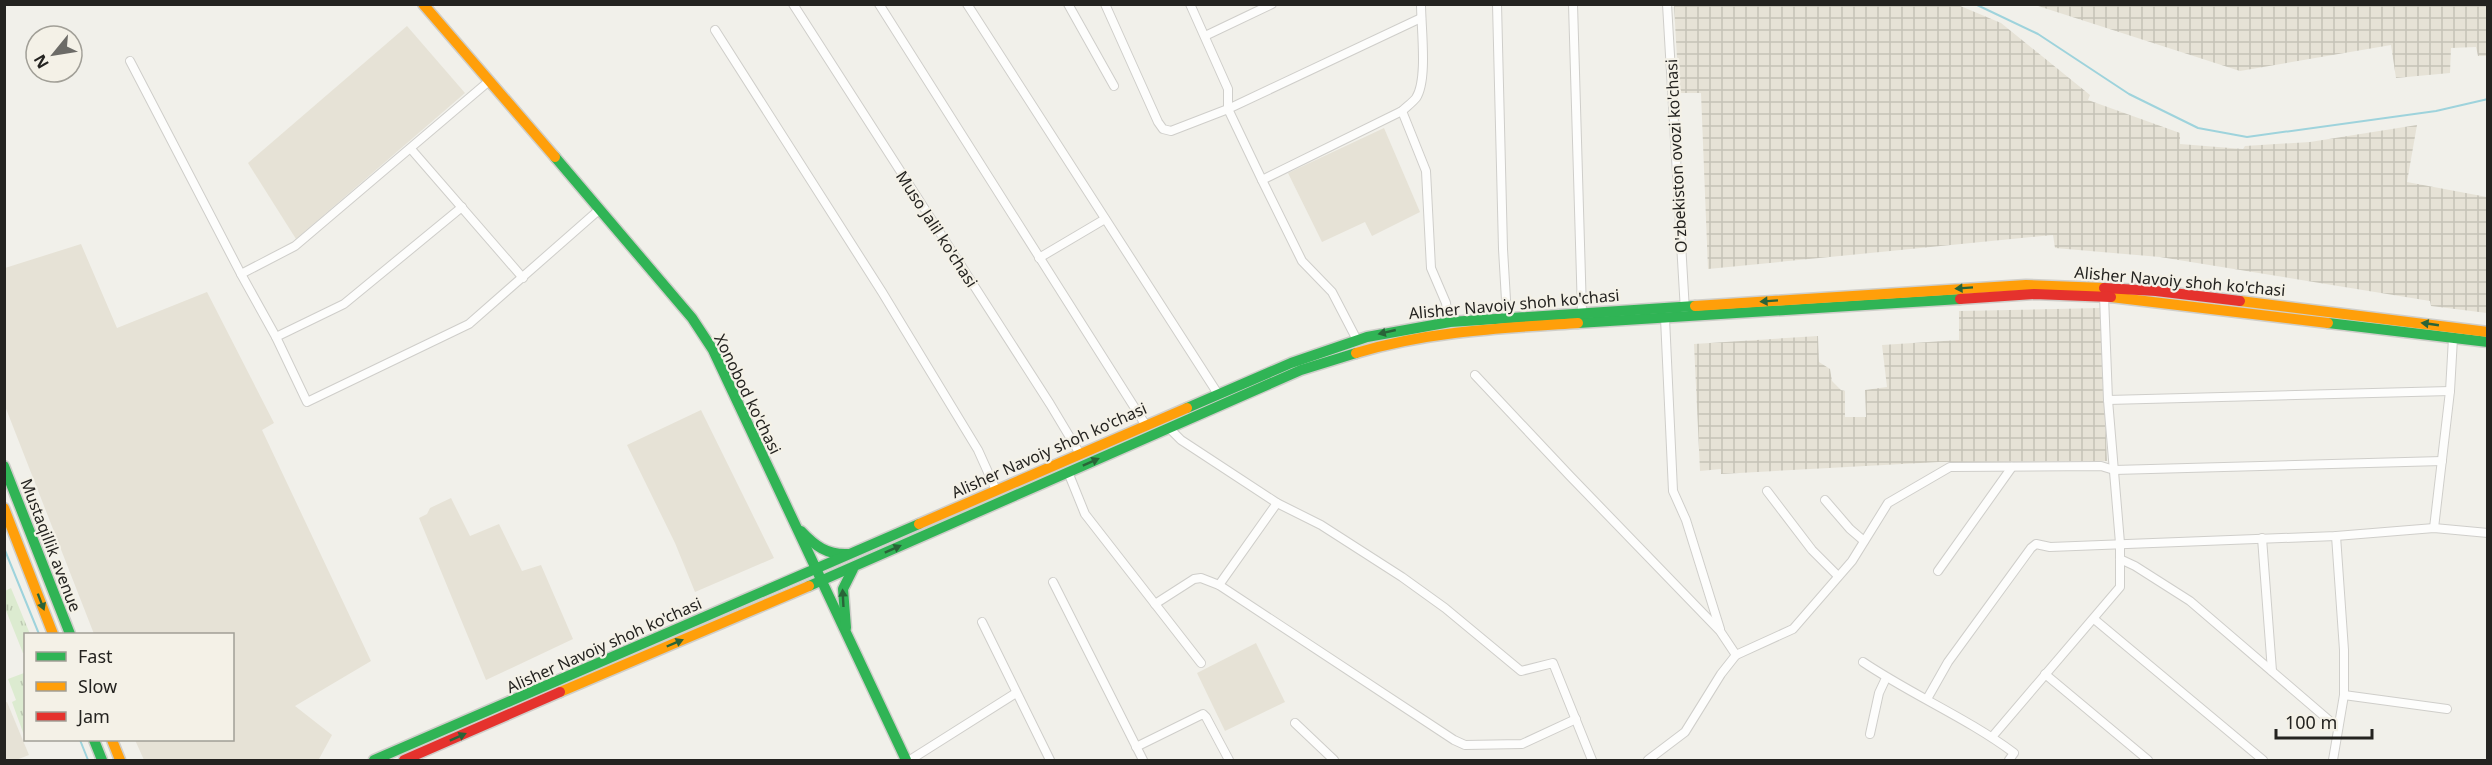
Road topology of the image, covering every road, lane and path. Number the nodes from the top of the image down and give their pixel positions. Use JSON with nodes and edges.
{"nodes":[{"id":1,"x":423,"y":4,"type":"edge"},
{"id":2,"x":793,"y":4,"type":"edge"},
{"id":3,"x":879,"y":4,"type":"edge"},
{"id":4,"x":967,"y":4,"type":"edge"},
{"id":5,"x":1068,"y":4,"type":"edge"},
{"id":6,"x":1105,"y":4,"type":"edge"},
{"id":7,"x":1191,"y":4,"type":"edge"},
{"id":8,"x":1272,"y":4,"type":"edge"},
{"id":9,"x":1421,"y":4,"type":"edge"},
{"id":10,"x":1497,"y":4,"type":"edge"},
{"id":11,"x":1573,"y":4,"type":"edge"},
{"id":12,"x":1667,"y":4,"type":"edge"},
{"id":13,"x":1421,"y":18,"type":"junction"},
{"id":14,"x":715,"y":30,"type":"dead end"},
{"id":15,"x":1204,"y":36,"type":"junction"},
{"id":16,"x":130,"y":61,"type":"dead end"},
{"id":17,"x":488,"y":82,"type":"junction"},
{"id":18,"x":1114,"y":87,"type":"dead end"},
{"id":19,"x":1228,"y":109,"type":"junction"},
{"id":20,"x":1402,"y":111,"type":"junction"},
{"id":21,"x":411,"y":149,"type":"junction"},
{"id":22,"x":1262,"y":180,"type":"junction"},
{"id":23,"x":462,"y":207,"type":"junction"},
{"id":24,"x":600,"y":209,"type":"junction"},
{"id":25,"x":1105,"y":219,"type":"junction"},
{"id":26,"x":1039,"y":258,"type":"junction"},
{"id":27,"x":241,"y":274,"type":"junction"},
{"id":28,"x":523,"y":278,"type":"junction"},
{"id":29,"x":2104,"y":296,"type":"junction"},
{"id":30,"x":1582,"y":312,"type":"junction"},
{"id":31,"x":1686,"y":312,"type":"junction"},
{"id":32,"x":1665,"y":313,"type":"junction"},
{"id":33,"x":1507,"y":317,"type":"junction"},
{"id":34,"x":1448,"y":322,"type":"junction"},
{"id":35,"x":2487,"y":332,"type":"edge"},
{"id":36,"x":276,"y":337,"type":"junction"},
{"id":37,"x":2453,"y":338,"type":"junction"},
{"id":38,"x":1356,"y":340,"type":"junction"},
{"id":39,"x":2487,"y":342,"type":"edge"},
{"id":40,"x":1475,"y":375,"type":"dead end"},
{"id":41,"x":2450,"y":391,"type":"junction"},
{"id":42,"x":1218,"y":394,"type":"junction"},
{"id":43,"x":2108,"y":400,"type":"junction"},
{"id":44,"x":1145,"y":424,"type":"junction"},
{"id":45,"x":1169,"y":428,"type":"junction"},
{"id":46,"x":1128,"y":432,"type":"junction"},
{"id":47,"x":1133,"y":444,"type":"junction"},
{"id":48,"x":1080,"y":454,"type":"junction"},
{"id":49,"x":2442,"y":461,"type":"junction"},
{"id":50,"x":4,"y":466,"type":"edge"},
{"id":51,"x":2012,"y":467,"type":"junction"},
{"id":52,"x":2114,"y":470,"type":"junction"},
{"id":53,"x":1068,"y":472,"type":"junction"},
{"id":54,"x":996,"y":490,"type":"junction"},
{"id":55,"x":1767,"y":491,"type":"dead end"},
{"id":56,"x":1825,"y":500,"type":"dead end"},
{"id":57,"x":1277,"y":503,"type":"junction"},
{"id":58,"x":4,"y":508,"type":"edge"},
{"id":59,"x":792,"y":520,"type":"junction"},
{"id":60,"x":2434,"y":528,"type":"junction"},
{"id":61,"x":2487,"y":533,"type":"edge"},
{"id":62,"x":2336,"y":536,"type":"junction"},
{"id":63,"x":2262,"y":538,"type":"junction"},
{"id":64,"x":1864,"y":541,"type":"junction"},
{"id":65,"x":2120,"y":543,"type":"junction"},
{"id":66,"x":855,"y":553,"type":"junction"},
{"id":67,"x":40,"y":558,"type":"junction"},
{"id":68,"x":2120,"y":559,"type":"junction"},
{"id":69,"x":26,"y":564,"type":"junction"},
{"id":70,"x":859,"y":564,"type":"junction"},
{"id":71,"x":815,"y":570,"type":"junction"},
{"id":72,"x":1938,"y":571,"type":"dead end"},
{"id":73,"x":1838,"y":576,"type":"junction"},
{"id":74,"x":820,"y":582,"type":"junction"},
{"id":75,"x":1053,"y":582,"type":"dead end"},
{"id":76,"x":1219,"y":585,"type":"junction"},
{"id":77,"x":1155,"y":604,"type":"junction"},
{"id":78,"x":2094,"y":619,"type":"junction"},
{"id":79,"x":982,"y":622,"type":"dead end"},
{"id":80,"x":1720,"y":631,"type":"junction"},
{"id":81,"x":53,"y":633,"type":"edge"},
{"id":82,"x":70,"y":633,"type":"edge"},
{"id":83,"x":847,"y":637,"type":"junction"},
{"id":84,"x":646,"y":650,"type":"junction"},
{"id":85,"x":1736,"y":655,"type":"junction"},
{"id":86,"x":1863,"y":662,"type":"dead end"},
{"id":87,"x":1201,"y":663,"type":"dead end"},
{"id":88,"x":2272,"y":671,"type":"junction"},
{"id":89,"x":2045,"y":674,"type":"junction"},
{"id":90,"x":1886,"y":678,"type":"junction"},
{"id":91,"x":1016,"y":693,"type":"junction"},
{"id":92,"x":2344,"y":695,"type":"junction"},
{"id":93,"x":1927,"y":699,"type":"junction"},
{"id":94,"x":2447,"y":709,"type":"dead end"},
{"id":95,"x":1576,"y":719,"type":"junction"},
{"id":96,"x":1295,"y":723,"type":"dead end"},
{"id":97,"x":2338,"y":728,"type":"junction"},
{"id":98,"x":1870,"y":734,"type":"dead end"},
{"id":99,"x":1992,"y":737,"type":"junction"},
{"id":100,"x":94,"y":741,"type":"edge"},
{"id":101,"x":112,"y":741,"type":"edge"},
{"id":102,"x":1136,"y":747,"type":"junction"},
{"id":103,"x":1661,"y":757,"type":"edge"},
{"id":104,"x":102,"y":760,"type":"edge"},
{"id":105,"x":120,"y":760,"type":"edge"},
{"id":106,"x":374,"y":760,"type":"edge"},
{"id":107,"x":404,"y":760,"type":"edge"},
{"id":108,"x":908,"y":760,"type":"edge"},
{"id":109,"x":1050,"y":760,"type":"edge"},
{"id":110,"x":1143,"y":760,"type":"edge"},
{"id":111,"x":1228,"y":760,"type":"edge"},
{"id":112,"x":1334,"y":760,"type":"edge"},
{"id":113,"x":1592,"y":760,"type":"edge"},
{"id":114,"x":1648,"y":760,"type":"edge"},
{"id":115,"x":2009,"y":760,"type":"edge"},
{"id":116,"x":2148,"y":760,"type":"edge"},
{"id":117,"x":2263,"y":760,"type":"edge"},
{"id":118,"x":2333,"y":760,"type":"edge"}],
"edges":[{"from":1,"to":17,"type":"main road","name":"Xonobod ko'chasi"},
{"from":2,"to":48,"type":"street","name":"Muso Jalil ko'chasi"},
{"from":3,"to":26,"type":"street"},
{"from":4,"to":25,"type":"street"},
{"from":5,"to":18,"type":"street"},
{"from":6,"to":19,"type":"street"},
{"from":7,"to":15,"type":"street"},
{"from":8,"to":15,"type":"street"},
{"from":9,"to":13,"type":"street"},
{"from":10,"to":33,"type":"street"},
{"from":11,"to":30,"type":"street"},
{"from":12,"to":31,"type":"street","name":"O'zbekiston ovozi ko'chasi"},
{"from":13,"to":19,"type":"street"},
{"from":13,"to":20,"type":"street"},
{"from":14,"to":54,"type":"street"},
{"from":15,"to":19,"type":"street"},
{"from":16,"to":27,"type":"street"},
{"from":17,"to":21,"type":"street"},
{"from":17,"to":24,"type":"main road","name":"Xonobod ko'chasi"},
{"from":19,"to":22,"type":"street"},
{"from":20,"to":22,"type":"street"},
{"from":20,"to":34,"type":"street"},
{"from":21,"to":23,"type":"street"},
{"from":21,"to":27,"type":"street"},
{"from":22,"to":38,"type":"street"},
{"from":23,"to":28,"type":"street"},
{"from":23,"to":36,"type":"street"},
{"from":24,"to":28,"type":"street"},
{"from":24,"to":59,"type":"main road","name":"Xonobod ko'chasi"},
{"from":25,"to":26,"type":"street"},
{"from":25,"to":42,"type":"street"},
{"from":26,"to":44,"type":"street"},
{"from":27,"to":36,"type":"street"},
{"from":28,"to":36,"type":"street"},
{"from":29,"to":31,"type":"main road","name":"Alisher Navoiy shoh ko'chasi"},
{"from":29,"to":37,"type":"main road","name":"Alisher Navoiy shoh ko'chasi"},
{"from":29,"to":43,"type":"street"},
{"from":30,"to":32,"type":"main road","name":"Alisher Navoiy shoh ko'chasi"},
{"from":30,"to":33,"type":"main road","name":"Alisher Navoiy shoh ko'chasi"},
{"from":31,"to":32,"type":"main road","name":"Alisher Navoiy shoh ko'chasi"},
{"from":35,"to":31,"type":"main road","name":"Alisher Navoiy shoh ko'chasi","one_way":true},
{"from":32,"to":45,"type":"main road","name":"Alisher Navoiy shoh ko'chasi"},
{"from":32,"to":80,"type":"street"},
{"from":33,"to":34,"type":"main road","name":"Alisher Navoiy shoh ko'chasi"},
{"from":34,"to":38,"type":"main road","name":"Alisher Navoiy shoh ko'chasi","one_way":true},
{"from":37,"to":39,"type":"main road","name":"Alisher Navoiy shoh ko'chasi"},
{"from":37,"to":41,"type":"street"},
{"from":38,"to":42,"type":"main road","name":"Alisher Navoiy shoh ko'chasi"},
{"from":40,"to":80,"type":"street"},
{"from":41,"to":43,"type":"street"},
{"from":41,"to":49,"type":"street"},
{"from":42,"to":44,"type":"main road","name":"Alisher Navoiy shoh ko'chasi"},
{"from":43,"to":52,"type":"street"},
{"from":44,"to":46,"type":"main road","name":"Alisher Navoiy shoh ko'chasi"},
{"from":45,"to":47,"type":"main road","name":"Alisher Navoiy shoh ko'chasi"},
{"from":45,"to":57,"type":"street"},
{"from":46,"to":47,"type":"main road"},
{"from":46,"to":48,"type":"main road","name":"Alisher Navoiy shoh ko'chasi"},
{"from":53,"to":47,"type":"main road","name":"Alisher Navoiy shoh ko'chasi","one_way":true},
{"from":48,"to":54,"type":"main road","name":"Alisher Navoiy shoh ko'chasi"},
{"from":49,"to":52,"type":"street"},
{"from":49,"to":60,"type":"street"},
{"from":50,"to":67,"type":"main road","name":"Mustaqillik avenue"},
{"from":51,"to":52,"type":"street"},
{"from":51,"to":64,"type":"street"},
{"from":51,"to":72,"type":"street"},
{"from":52,"to":65,"type":"street"},
{"from":70,"to":53,"type":"main road","name":"Alisher Navoiy shoh ko'chasi","one_way":true},
{"from":53,"to":77,"type":"street"},
{"from":54,"to":66,"type":"main road","name":"Alisher Navoiy shoh ko'chasi"},
{"from":55,"to":73,"type":"street"},
{"from":56,"to":64,"type":"street"},
{"from":57,"to":76,"type":"street"},
{"from":57,"to":95,"type":"street"},
{"from":58,"to":69,"type":"main road","name":"Mustaqillik avenue"},
{"from":59,"to":66,"type":"main road"},
{"from":59,"to":71,"type":"main road","name":"Xonobod ko'chasi"},
{"from":60,"to":61,"type":"street"},
{"from":60,"to":62,"type":"street"},
{"from":62,"to":63,"type":"street"},
{"from":62,"to":92,"type":"street"},
{"from":63,"to":65,"type":"street"},
{"from":63,"to":88,"type":"street"},
{"from":64,"to":73,"type":"street"},
{"from":65,"to":68,"type":"street"},
{"from":65,"to":93,"type":"street"},
{"from":66,"to":71,"type":"main road","name":"Alisher Navoiy shoh ko'chasi"},
{"from":67,"to":69,"type":"main road"},
{"from":67,"to":82,"type":"main road","name":"Mustaqillik avenue"},
{"from":68,"to":78,"type":"street"},
{"from":68,"to":88,"type":"street"},
{"from":69,"to":81,"type":"main road","name":"Mustaqillik avenue","one_way":true},
{"from":70,"to":74,"type":"main road","name":"Alisher Navoiy shoh ko'chasi"},
{"from":83,"to":70,"type":"main road","one_way":true},
{"from":71,"to":74,"type":"main road","name":"Xonobod ko'chasi"},
{"from":71,"to":84,"type":"main road","name":"Alisher Navoiy shoh ko'chasi"},
{"from":73,"to":85,"type":"street"},
{"from":74,"to":83,"type":"main road","name":"Xonobod ko'chasi"},
{"from":84,"to":74,"type":"main road","name":"Alisher Navoiy shoh ko'chasi","one_way":true},
{"from":75,"to":102,"type":"street"},
{"from":76,"to":77,"type":"street"},
{"from":76,"to":95,"type":"street"},
{"from":77,"to":87,"type":"street"},
{"from":78,"to":89,"type":"street"},
{"from":78,"to":117,"type":"street"},
{"from":79,"to":91,"type":"street"},
{"from":80,"to":85,"type":"street"},
{"from":83,"to":108,"type":"main road","name":"Xonobod ko'chasi"},
{"from":84,"to":106,"type":"main road","name":"Alisher Navoiy shoh ko'chasi"},
{"from":107,"to":84,"type":"main road","name":"Alisher Navoiy shoh ko'chasi","one_way":true},
{"from":85,"to":103,"type":"street"},
{"from":86,"to":90,"type":"street"},
{"from":88,"to":97,"type":"street"},
{"from":89,"to":99,"type":"street"},
{"from":89,"to":116,"type":"street"},
{"from":90,"to":93,"type":"street"},
{"from":90,"to":98,"type":"street"},
{"from":91,"to":108,"type":"street"},
{"from":91,"to":109,"type":"street"},
{"from":92,"to":94,"type":"street"},
{"from":92,"to":97,"type":"street"},
{"from":93,"to":99,"type":"street"},
{"from":95,"to":113,"type":"street"},
{"from":96,"to":112,"type":"street"},
{"from":97,"to":118,"type":"street"},
{"from":99,"to":115,"type":"street"},
{"from":100,"to":104,"type":"main road"},
{"from":101,"to":105,"type":"main road"},
{"from":102,"to":110,"type":"street"},
{"from":102,"to":111,"type":"street"},
{"from":103,"to":114,"type":"street"}]}
